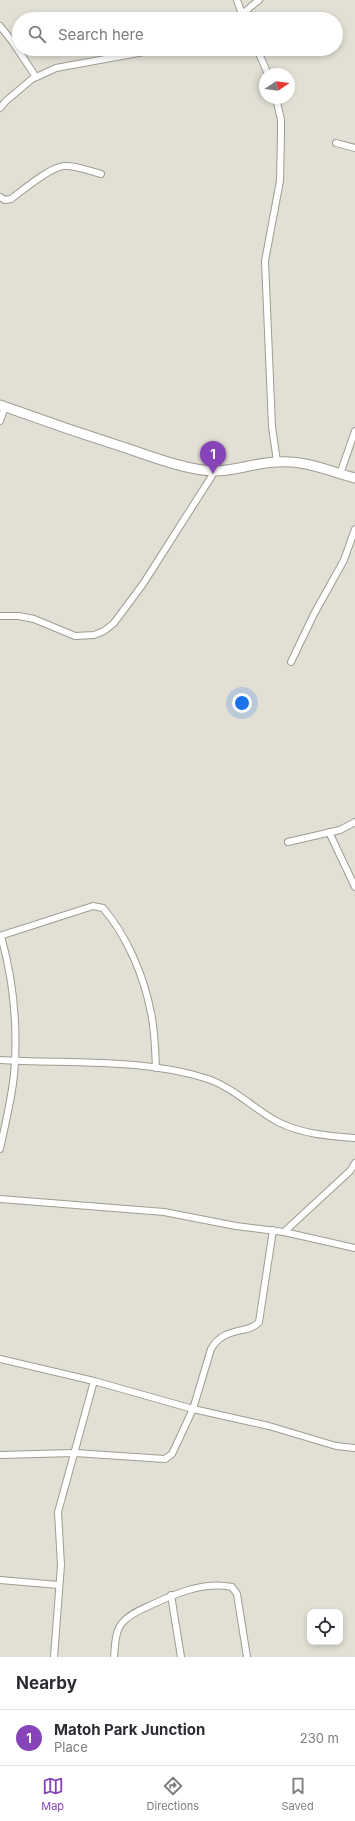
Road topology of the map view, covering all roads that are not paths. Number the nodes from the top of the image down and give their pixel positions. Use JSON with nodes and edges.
{"nodes":[{"id":1,"x":237,"y":0,"type":"edge"},
{"id":2,"x":259,"y":0,"type":"edge"},
{"id":3,"x":239,"y":12,"type":"edge"},
{"id":4,"x":246,"y":12,"type":"edge"},
{"id":5,"x":0,"y":26,"type":"edge"},
{"id":6,"x":12,"y":41,"type":"edge"},
{"id":7,"x":22,"y":56,"type":"edge"},
{"id":8,"x":122,"y":56,"type":"edge"},
{"id":9,"x":260,"y":56,"type":"edge"},
{"id":10,"x":265,"y":68,"type":"edge"},
{"id":11,"x":36,"y":77,"type":"junction"},
{"id":12,"x":277,"y":104,"type":"edge"},
{"id":13,"x":0,"y":108,"type":"edge"},
{"id":14,"x":336,"y":143,"type":"dead end"},
{"id":15,"x":355,"y":148,"type":"edge"},
{"id":16,"x":101,"y":174,"type":"dead end"},
{"id":17,"x":0,"y":197,"type":"edge"},
{"id":18,"x":2,"y":406,"type":"edge"},
{"id":19,"x":0,"y":421,"type":"edge"},
{"id":20,"x":355,"y":431,"type":"edge"},
{"id":21,"x":277,"y":462,"type":"junction"},
{"id":22,"x":215,"y":471,"type":"junction"},
{"id":23,"x":340,"y":474,"type":"junction"},
{"id":24,"x":355,"y":478,"type":"edge"},
{"id":25,"x":355,"y":529,"type":"edge"},
{"id":26,"x":0,"y":616,"type":"edge"},
{"id":27,"x":291,"y":662,"type":"dead end"},
{"id":28,"x":355,"y":822,"type":"edge"},
{"id":29,"x":329,"y":832,"type":"junction"},
{"id":30,"x":288,"y":842,"type":"dead end"},
{"id":31,"x":355,"y":887,"type":"edge"},
{"id":32,"x":1,"y":936,"type":"edge"},
{"id":33,"x":0,"y":1060,"type":"edge"},
{"id":34,"x":15,"y":1061,"type":"junction"},
{"id":35,"x":156,"y":1068,"type":"junction"},
{"id":36,"x":355,"y":1138,"type":"edge"},
{"id":37,"x":0,"y":1149,"type":"edge"},
{"id":38,"x":355,"y":1163,"type":"edge"},
{"id":39,"x":0,"y":1199,"type":"edge"},
{"id":40,"x":273,"y":1230,"type":"junction"},
{"id":41,"x":284,"y":1232,"type":"junction"},
{"id":42,"x":355,"y":1248,"type":"edge"},
{"id":43,"x":0,"y":1359,"type":"edge"},
{"id":44,"x":94,"y":1381,"type":"junction"},
{"id":45,"x":193,"y":1409,"type":"junction"},
{"id":46,"x":355,"y":1448,"type":"edge"},
{"id":47,"x":75,"y":1453,"type":"junction"},
{"id":48,"x":0,"y":1455,"type":"edge"},
{"id":49,"x":0,"y":1580,"type":"edge"},
{"id":50,"x":59,"y":1585,"type":"junction"},
{"id":51,"x":172,"y":1595,"type":"junction"},
{"id":52,"x":54,"y":1657,"type":"edge"},
{"id":53,"x":114,"y":1657,"type":"edge"},
{"id":54,"x":181,"y":1657,"type":"edge"},
{"id":55,"x":247,"y":1657,"type":"edge"}],
"edges":[{"from":1,"to":3,"type":"street"},
{"from":2,"to":4,"type":"street"},
{"from":5,"to":6,"type":"street"},
{"from":7,"to":11,"type":"street"},
{"from":8,"to":11,"type":"street"},
{"from":9,"to":10,"type":"street"},
{"from":11,"to":13,"type":"street"},
{"from":12,"to":21,"type":"street"},
{"from":14,"to":15,"type":"street"},
{"from":16,"to":17,"type":"street"},
{"from":18,"to":19,"type":"street"},
{"from":18,"to":22,"type":"main road"},
{"from":20,"to":23,"type":"street"},
{"from":21,"to":22,"type":"main road"},
{"from":21,"to":23,"type":"main road"},
{"from":22,"to":26,"type":"street"},
{"from":23,"to":24,"type":"main road"},
{"from":25,"to":27,"type":"street"},
{"from":28,"to":29,"type":"street"},
{"from":29,"to":30,"type":"street"},
{"from":29,"to":31,"type":"street"},
{"from":32,"to":34,"type":"street"},
{"from":32,"to":35,"type":"street"},
{"from":33,"to":34,"type":"street"},
{"from":34,"to":35,"type":"street"},
{"from":34,"to":37,"type":"street"},
{"from":35,"to":36,"type":"street"},
{"from":38,"to":41,"type":"street"},
{"from":39,"to":40,"type":"street"},
{"from":40,"to":41,"type":"street"},
{"from":40,"to":45,"type":"street"},
{"from":41,"to":42,"type":"street"},
{"from":43,"to":44,"type":"street"},
{"from":44,"to":45,"type":"street"},
{"from":44,"to":47,"type":"street"},
{"from":45,"to":46,"type":"street"},
{"from":45,"to":47,"type":"street"},
{"from":47,"to":48,"type":"street"},
{"from":47,"to":50,"type":"street"},
{"from":49,"to":50,"type":"street"},
{"from":50,"to":52,"type":"street"},
{"from":51,"to":53,"type":"street"},
{"from":51,"to":54,"type":"street"},
{"from":51,"to":55,"type":"street"}]}
